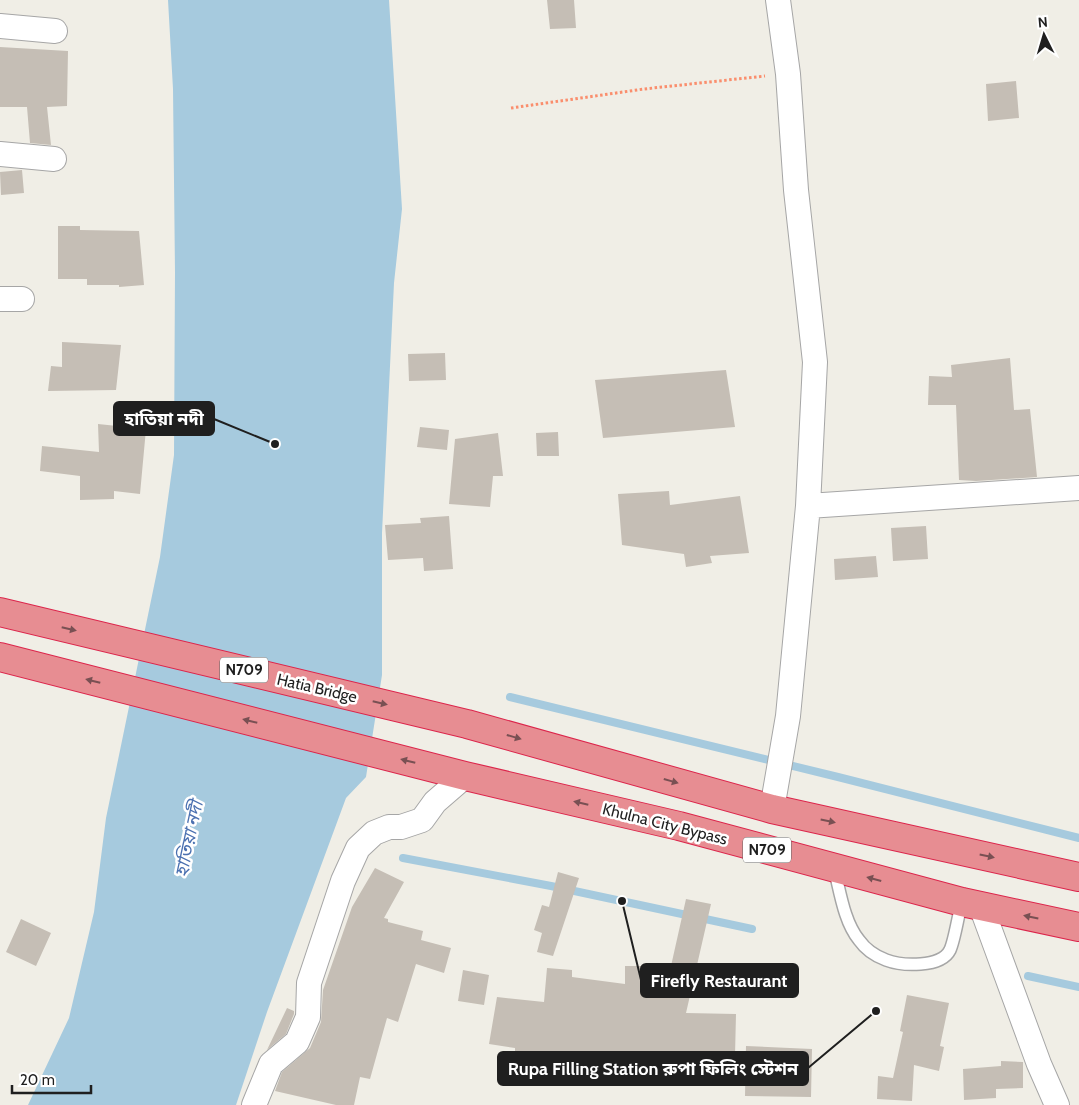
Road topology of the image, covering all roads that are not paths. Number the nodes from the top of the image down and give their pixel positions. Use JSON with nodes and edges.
{"nodes":[{"id":1,"x":778,"y":0,"type":"edge"},
{"id":2,"x":0,"y":26,"type":"edge"},
{"id":3,"x":55,"y":31,"type":"dead end"},
{"id":4,"x":0,"y":154,"type":"edge"},
{"id":5,"x":54,"y":159,"type":"dead end"},
{"id":6,"x":1079,"y":488,"type":"edge"},
{"id":7,"x":808,"y":506,"type":"junction"},
{"id":8,"x":11,"y":615,"type":"edge"},
{"id":9,"x":7,"y":659,"type":"edge"},
{"id":10,"x":460,"y":775,"type":"junction"},
{"id":11,"x":772,"y":809,"type":"junction"},
{"id":12,"x":834,"y":868,"type":"junction"},
{"id":13,"x":1079,"y":877,"type":"edge"},
{"id":14,"x":971,"y":904,"type":"junction"},
{"id":15,"x":1079,"y":928,"type":"edge"},
{"id":16,"x":254,"y":1105,"type":"edge"},
{"id":17,"x":1057,"y":1105,"type":"edge"}],
"edges":[{"from":1,"to":7,"type":"street"},
{"from":2,"to":3,"type":"street"},
{"from":4,"to":5,"type":"street"},
{"from":6,"to":7,"type":"street"},
{"from":7,"to":11,"type":"street"},
{"from":8,"to":11,"type":"highway","name":"Hatia Bridge","number":"N709","one_way":true},
{"from":10,"to":9,"type":"highway","number":"N709","one_way":true},
{"from":12,"to":10,"type":"highway","name":"Khulna City Bypass","number":"N709","one_way":true},
{"from":10,"to":16,"type":"street"},
{"from":11,"to":13,"type":"highway","number":"N709","one_way":true},
{"from":14,"to":12,"type":"highway","name":"Khulna City Bypass","number":"N709","one_way":true},
{"from":12,"to":14,"type":"lane"},
{"from":15,"to":14,"type":"highway","name":"Khulna City Bypass","number":"N709","one_way":true},
{"from":14,"to":17,"type":"street"}]}
